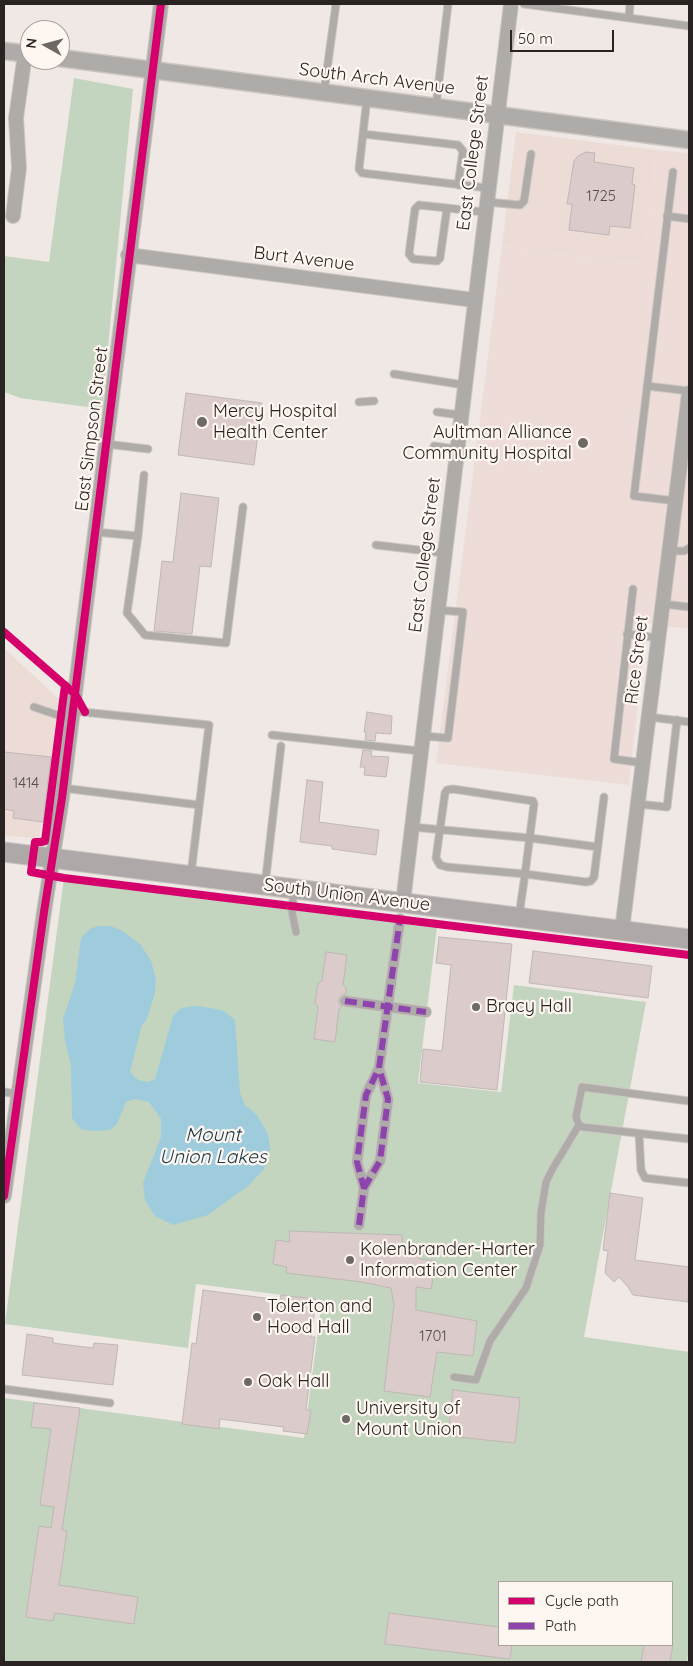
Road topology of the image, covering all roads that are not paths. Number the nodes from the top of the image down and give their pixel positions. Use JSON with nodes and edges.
{"nodes":[{"id":1,"x":161,"y":4,"type":"edge"},
{"id":2,"x":336,"y":4,"type":"edge"},
{"id":3,"x":448,"y":4,"type":"edge"},
{"id":4,"x":510,"y":4,"type":"edge"},
{"id":5,"x":524,"y":4,"type":"edge"},
{"id":6,"x":630,"y":4,"type":"edge"},
{"id":7,"x":629,"y":18,"type":"junction"},
{"id":8,"x":689,"y":26,"type":"edge"},
{"id":9,"x":4,"y":51,"type":"edge"},
{"id":10,"x":20,"y":53,"type":"edge"},
{"id":11,"x":70,"y":59,"type":"edge"},
{"id":12,"x":24,"y":70,"type":"edge"},
{"id":13,"x":152,"y":70,"type":"junction"},
{"id":14,"x":324,"y":92,"type":"junction"},
{"id":15,"x":367,"y":98,"type":"junction"},
{"id":16,"x":436,"y":107,"type":"junction"},
{"id":17,"x":496,"y":114,"type":"junction"},
{"id":18,"x":363,"y":134,"type":"junction"},
{"id":19,"x":689,"y":140,"type":"edge"},
{"id":20,"x":531,"y":154,"type":"dead end"},
{"id":21,"x":672,"y":172,"type":"dead end"},
{"id":22,"x":458,"y":184,"type":"junction"},
{"id":23,"x":486,"y":201,"type":"junction"},
{"id":24,"x":447,"y":208,"type":"junction"},
{"id":25,"x":13,"y":216,"type":"dead end"},
{"id":26,"x":667,"y":216,"type":"junction"},
{"id":27,"x":689,"y":219,"type":"edge"},
{"id":28,"x":128,"y":255,"type":"junction"},
{"id":29,"x":474,"y":300,"type":"junction"},
{"id":30,"x":394,"y":374,"type":"dead end"},
{"id":31,"x":464,"y":385,"type":"junction"},
{"id":32,"x":647,"y":386,"type":"junction"},
{"id":33,"x":689,"y":392,"type":"edge"},
{"id":34,"x":374,"y":401,"type":"dead end"},
{"id":35,"x":359,"y":402,"type":"dead end"},
{"id":36,"x":437,"y":412,"type":"dead end"},
{"id":37,"x":460,"y":415,"type":"junction"},
{"id":38,"x":106,"y":444,"type":"junction"},
{"id":39,"x":434,"y":446,"type":"dead end"},
{"id":40,"x":456,"y":448,"type":"junction"},
{"id":41,"x":148,"y":449,"type":"dead end"},
{"id":42,"x":144,"y":475,"type":"dead end"},
{"id":43,"x":676,"y":500,"type":"junction"},
{"id":44,"x":243,"y":507,"type":"dead end"},
{"id":45,"x":95,"y":532,"type":"junction"},
{"id":46,"x":138,"y":536,"type":"junction"},
{"id":47,"x":376,"y":545,"type":"dead end"},
{"id":48,"x":689,"y":548,"type":"edge"},
{"id":49,"x":670,"y":551,"type":"junction"},
{"id":50,"x":444,"y":552,"type":"junction"},
{"id":51,"x":633,"y":589,"type":"dead end"},
{"id":52,"x":663,"y":604,"type":"junction"},
{"id":53,"x":689,"y":607,"type":"edge"},
{"id":54,"x":437,"y":610,"type":"junction"},
{"id":55,"x":627,"y":634,"type":"junction"},
{"id":56,"x":659,"y":638,"type":"junction"},
{"id":57,"x":34,"y":708,"type":"dead end"},
{"id":58,"x":72,"y":715,"type":"junction"},
{"id":59,"x":649,"y":717,"type":"junction"},
{"id":60,"x":677,"y":720,"type":"junction"},
{"id":61,"x":689,"y":722,"type":"edge"},
{"id":62,"x":272,"y":735,"type":"dead end"},
{"id":63,"x":422,"y":736,"type":"junction"},
{"id":64,"x":281,"y":746,"type":"dead end"},
{"id":65,"x":420,"y":751,"type":"junction"},
{"id":66,"x":643,"y":763,"type":"junction"},
{"id":67,"x":63,"y":788,"type":"junction"},
{"id":68,"x":604,"y":797,"type":"dead end"},
{"id":69,"x":638,"y":804,"type":"junction"},
{"id":70,"x":199,"y":805,"type":"junction"},
{"id":71,"x":412,"y":827,"type":"junction"},
{"id":72,"x":440,"y":828,"type":"junction"},
{"id":73,"x":530,"y":838,"type":"junction"},
{"id":74,"x":598,"y":847,"type":"junction"},
{"id":75,"x":4,"y":852,"type":"edge"},
{"id":76,"x":53,"y":859,"type":"junction"},
{"id":77,"x":525,"y":874,"type":"junction"},
{"id":78,"x":190,"y":876,"type":"junction"},
{"id":79,"x":265,"y":885,"type":"junction"},
{"id":80,"x":294,"y":889,"type":"junction"},
{"id":81,"x":401,"y":910,"type":"junction"},
{"id":82,"x":519,"y":917,"type":"junction"},
{"id":83,"x":622,"y":930,"type":"junction"},
{"id":84,"x":296,"y":932,"type":"dead end"},
{"id":85,"x":689,"y":939,"type":"edge"},
{"id":86,"x":345,"y":1000,"type":"dead end"},
{"id":87,"x":387,"y":1006,"type":"junction"},
{"id":88,"x":426,"y":1012,"type":"dead end"},
{"id":89,"x":379,"y":1068,"type":"junction"},
{"id":90,"x":11,"y":1093,"type":"edge"},
{"id":91,"x":689,"y":1101,"type":"edge"},
{"id":92,"x":578,"y":1125,"type":"junction"},
{"id":93,"x":639,"y":1134,"type":"junction"},
{"id":94,"x":689,"y":1139,"type":"edge"},
{"id":95,"x":689,"y":1183,"type":"edge"},
{"id":96,"x":364,"y":1188,"type":"junction"},
{"id":97,"x":4,"y":1196,"type":"edge"},
{"id":98,"x":358,"y":1225,"type":"dead end"},
{"id":99,"x":454,"y":1377,"type":"dead end"},
{"id":100,"x":4,"y":1389,"type":"edge"},
{"id":101,"x":110,"y":1403,"type":"dead end"}],
"edges":[{"from":1,"to":13,"type":"street","name":"East Simpson Street"},
{"from":2,"to":14,"type":"lane"},
{"from":3,"to":16,"type":"lane"},
{"from":4,"to":17,"type":"street","name":"East College Street"},
{"from":5,"to":7,"type":"lane"},
{"from":6,"to":7,"type":"lane"},
{"from":7,"to":8,"type":"lane"},
{"from":9,"to":10,"type":"street"},
{"from":11,"to":13,"type":"street","name":"South Arch Avenue"},
{"from":12,"to":25,"type":"street"},
{"from":13,"to":14,"type":"street","name":"South Arch Avenue"},
{"from":13,"to":28,"type":"street","name":"East Simpson Street"},
{"from":14,"to":15,"type":"street","name":"South Arch Avenue"},
{"from":15,"to":16,"type":"street","name":"South Arch Avenue"},
{"from":15,"to":18,"type":"lane"},
{"from":16,"to":17,"type":"street","name":"South Arch Avenue"},
{"from":17,"to":19,"type":"street","name":"South Arch Avenue"},
{"from":17,"to":23,"type":"street","name":"East College Street"},
{"from":18,"to":22,"type":"lane"},
{"from":18,"to":22,"type":"lane"},
{"from":20,"to":23,"type":"lane"},
{"from":21,"to":26,"type":"lane"},
{"from":22,"to":23,"type":"lane"},
{"from":23,"to":24,"type":"lane"},
{"from":23,"to":29,"type":"street","name":"East College Street"},
{"from":24,"to":24,"type":"lane"},
{"from":26,"to":27,"type":"lane"},
{"from":26,"to":32,"type":"lane"},
{"from":28,"to":29,"type":"street","name":"Burt Avenue"},
{"from":28,"to":38,"type":"street","name":"East Simpson Street"},
{"from":29,"to":31,"type":"street","name":"East College Street"},
{"from":30,"to":31,"type":"lane"},
{"from":31,"to":37,"type":"street","name":"East College Street"},
{"from":32,"to":33,"type":"lane"},
{"from":32,"to":43,"type":"lane"},
{"from":33,"to":43,"type":"street","name":"Rice Street"},
{"from":34,"to":35,"type":"lane"},
{"from":36,"to":37,"type":"lane"},
{"from":37,"to":40,"type":"street","name":"East College Street"},
{"from":38,"to":41,"type":"lane"},
{"from":38,"to":45,"type":"street","name":"East Simpson Street"},
{"from":39,"to":40,"type":"lane"},
{"from":40,"to":50,"type":"street","name":"East College Street"},
{"from":42,"to":46,"type":"lane"},
{"from":43,"to":49,"type":"street","name":"Rice Street"},
{"from":44,"to":46,"type":"lane"},
{"from":45,"to":46,"type":"lane"},
{"from":45,"to":58,"type":"street","name":"East Simpson Street"},
{"from":47,"to":50,"type":"lane"},
{"from":48,"to":49,"type":"lane"},
{"from":49,"to":52,"type":"street","name":"Rice Street"},
{"from":50,"to":54,"type":"street","name":"East College Street"},
{"from":51,"to":55,"type":"lane"},
{"from":52,"to":53,"type":"lane"},
{"from":52,"to":56,"type":"street","name":"Rice Street"},
{"from":54,"to":63,"type":"street","name":"East College Street"},
{"from":54,"to":63,"type":"lane"},
{"from":55,"to":56,"type":"lane"},
{"from":55,"to":66,"type":"lane"},
{"from":56,"to":59,"type":"street","name":"Rice Street"},
{"from":57,"to":58,"type":"lane"},
{"from":58,"to":67,"type":"street","name":"East Simpson Street"},
{"from":58,"to":70,"type":"lane"},
{"from":59,"to":60,"type":"lane"},
{"from":59,"to":66,"type":"street","name":"Rice Street"},
{"from":60,"to":61,"type":"lane"},
{"from":60,"to":69,"type":"lane"},
{"from":62,"to":65,"type":"lane"},
{"from":63,"to":65,"type":"street","name":"East College Street"},
{"from":64,"to":79,"type":"lane"},
{"from":65,"to":71,"type":"street","name":"East College Street"},
{"from":66,"to":69,"type":"street","name":"Rice Street"},
{"from":67,"to":70,"type":"lane"},
{"from":67,"to":76,"type":"street","name":"East Simpson Street"},
{"from":68,"to":74,"type":"lane"},
{"from":69,"to":83,"type":"street","name":"Rice Street"},
{"from":70,"to":78,"type":"lane"},
{"from":71,"to":72,"type":"lane"},
{"from":71,"to":81,"type":"street","name":"East College Street"},
{"from":72,"to":73,"type":"lane"},
{"from":72,"to":73,"type":"lane"},
{"from":72,"to":77,"type":"lane"},
{"from":73,"to":74,"type":"lane"},
{"from":73,"to":77,"type":"lane"},
{"from":74,"to":77,"type":"lane"},
{"from":75,"to":76,"type":"main road","name":"South Union Avenue"},
{"from":76,"to":78,"type":"main road","name":"South Union Avenue"},
{"from":76,"to":90,"type":"street","name":"East Simpson Street"},
{"from":77,"to":82,"type":"lane"},
{"from":78,"to":79,"type":"main road","name":"South Union Avenue"},
{"from":79,"to":80,"type":"main road","name":"South Union Avenue"},
{"from":80,"to":81,"type":"main road","name":"South Union Avenue"},
{"from":80,"to":84,"type":"lane"},
{"from":81,"to":82,"type":"main road","name":"South Union Avenue"},
{"from":81,"to":87,"type":"street"},
{"from":82,"to":83,"type":"main road","name":"South Union Avenue"},
{"from":83,"to":85,"type":"main road","name":"South Union Avenue"},
{"from":86,"to":87,"type":"street"},
{"from":87,"to":88,"type":"street"},
{"from":87,"to":89,"type":"street"},
{"from":89,"to":96,"type":"street"},
{"from":89,"to":96,"type":"street"},
{"from":90,"to":97,"type":"street","name":"East Simpson Street"},
{"from":91,"to":92,"type":"lane"},
{"from":92,"to":93,"type":"lane"},
{"from":92,"to":99,"type":"lane"},
{"from":93,"to":94,"type":"lane"},
{"from":93,"to":95,"type":"lane"},
{"from":96,"to":98,"type":"street"},
{"from":100,"to":101,"type":"lane"}]}
